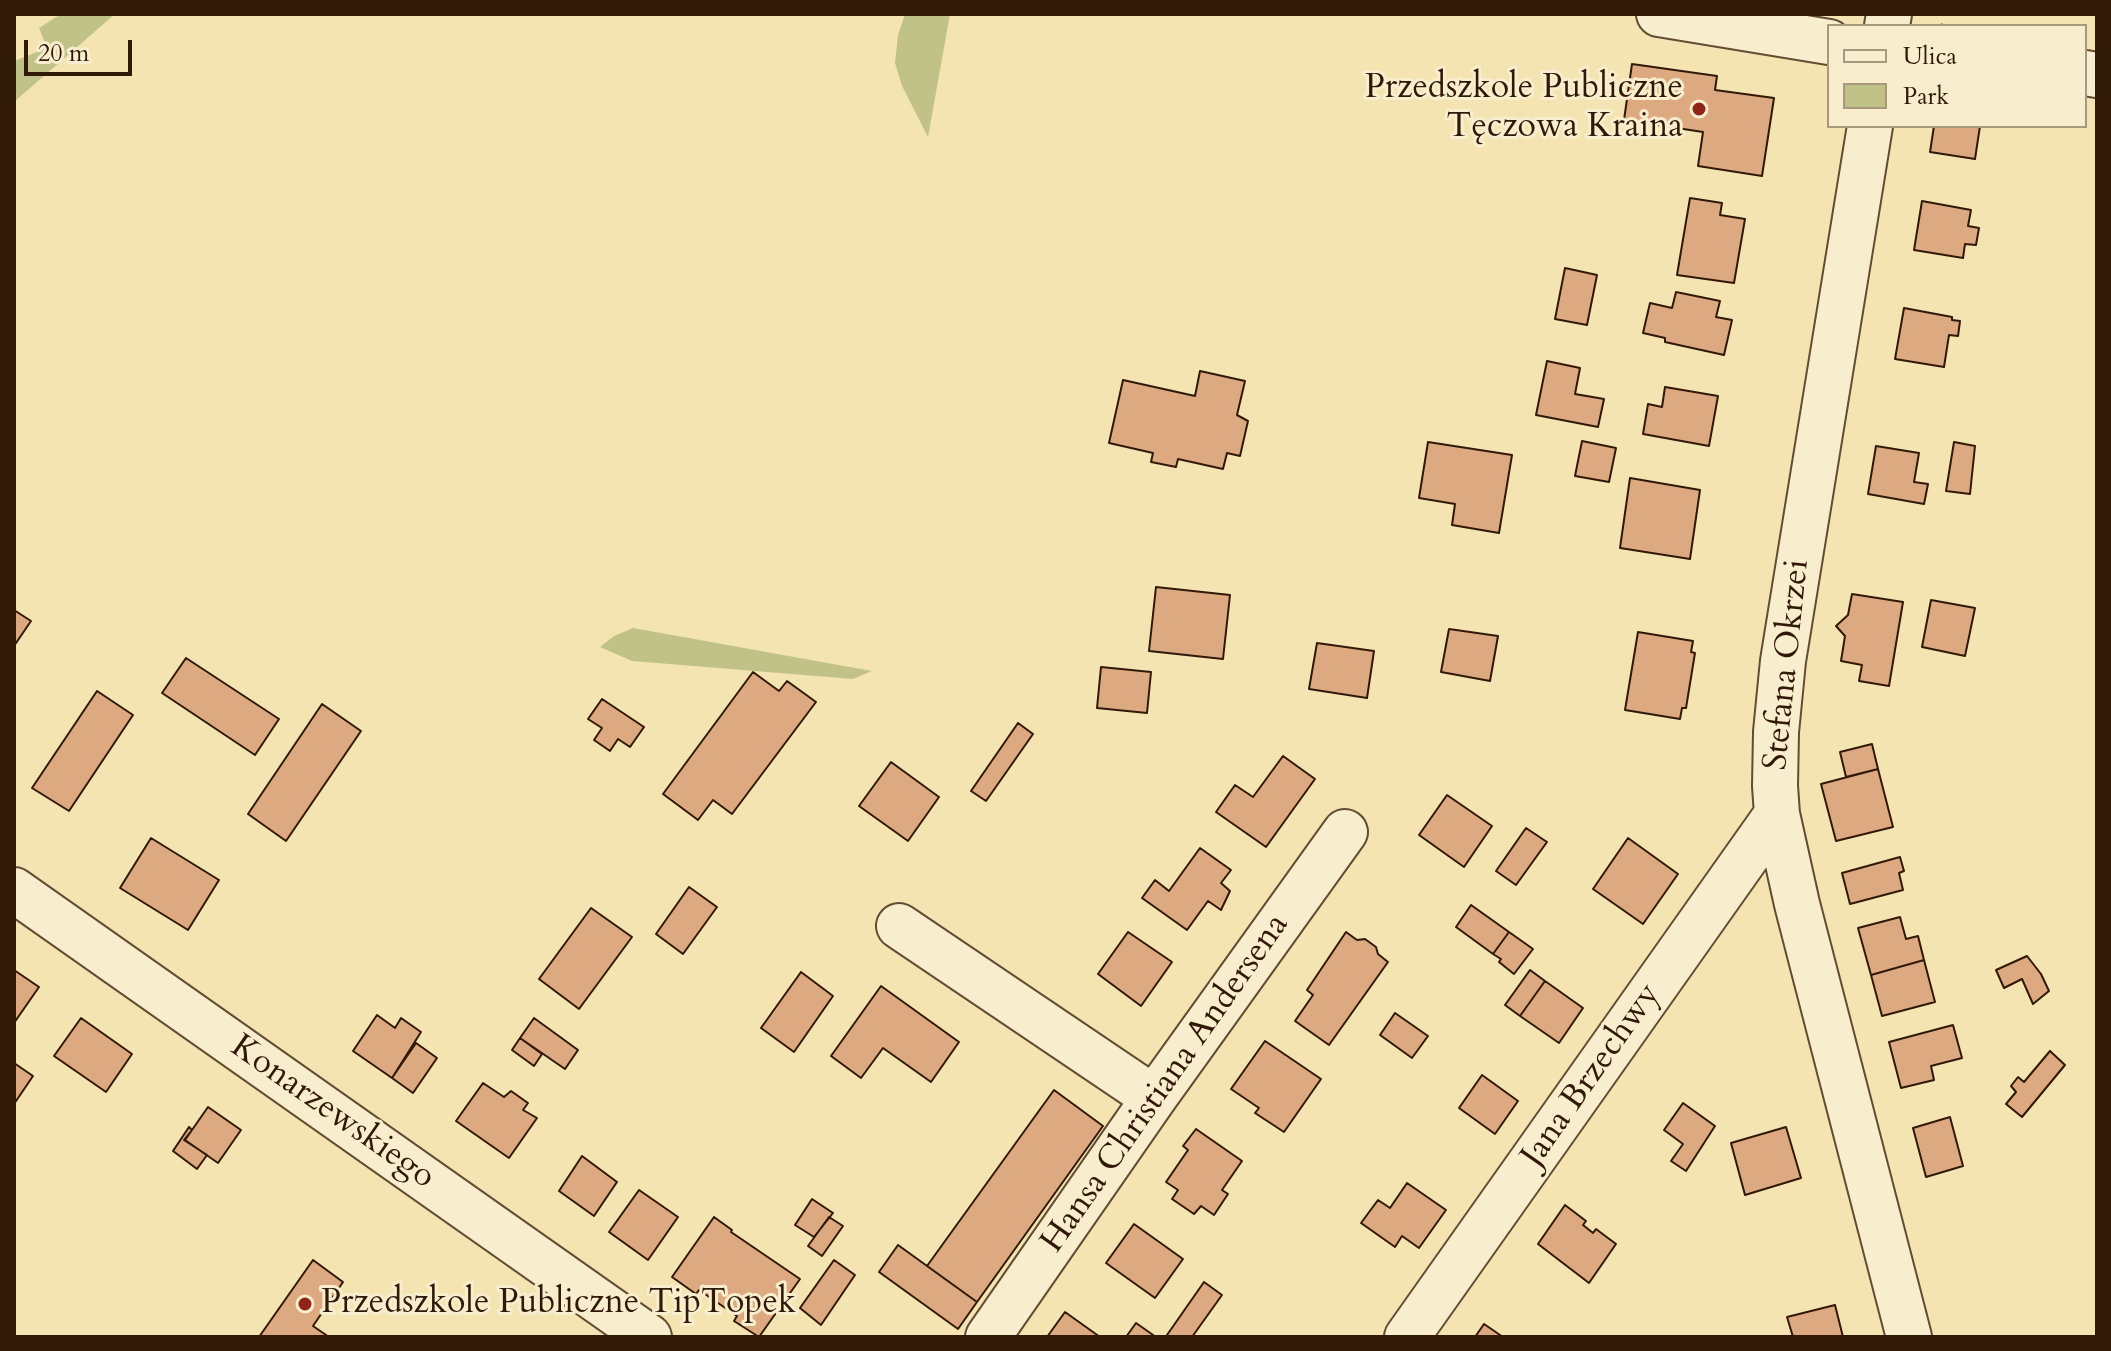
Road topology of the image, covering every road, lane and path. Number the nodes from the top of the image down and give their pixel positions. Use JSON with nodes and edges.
{"nodes":[{"id":1,"x":1659,"y":14,"type":"edge"},
{"id":2,"x":1827,"y":42,"type":"edge"},
{"id":3,"x":1870,"y":128,"type":"edge"},
{"id":4,"x":1777,"y":814,"type":"junction"},
{"id":5,"x":1345,"y":832,"type":"dead end"},
{"id":6,"x":14,"y":890,"type":"edge"},
{"id":7,"x":899,"y":926,"type":"dead end"},
{"id":8,"x":1154,"y":1098,"type":"junction"},
{"id":9,"x":649,"y":1337,"type":"edge"},
{"id":10,"x":988,"y":1337,"type":"edge"},
{"id":11,"x":1407,"y":1337,"type":"edge"},
{"id":12,"x":1909,"y":1337,"type":"edge"}],
"edges":[{"from":1,"to":2,"type":"street"},
{"from":3,"to":4,"type":"street","name":"Stefana Okrzei"},
{"from":4,"to":11,"type":"street","name":"Jana Brzechwy"},
{"from":4,"to":12,"type":"street","name":"Stefana Okrzei"},
{"from":5,"to":8,"type":"street","name":"Hansa Christiana Andersena"},
{"from":6,"to":9,"type":"street","name":"Konarzewskiego"},
{"from":7,"to":8,"type":"street"},
{"from":8,"to":10,"type":"street","name":"Hansa Christiana Andersena"}]}
